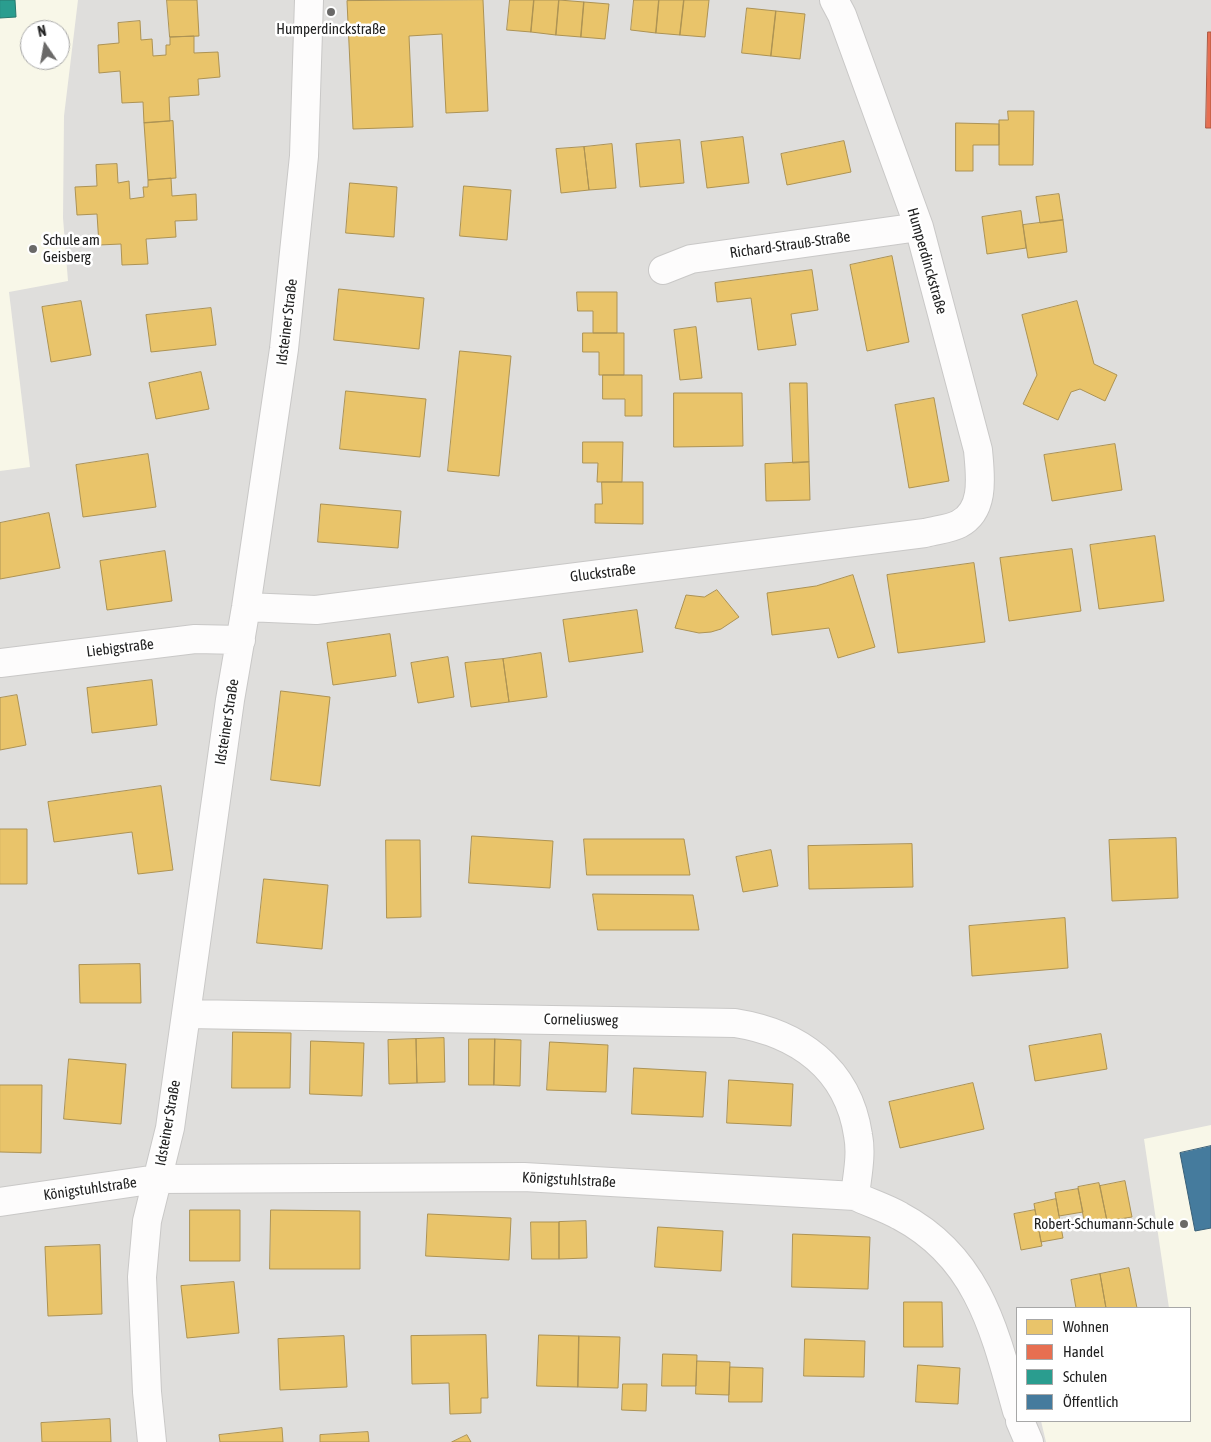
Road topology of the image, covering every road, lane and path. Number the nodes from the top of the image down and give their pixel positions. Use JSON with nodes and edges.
{"nodes":[{"id":1,"x":309,"y":0,"type":"edge"},
{"id":2,"x":834,"y":0,"type":"edge"},
{"id":3,"x":920,"y":227,"type":"junction"},
{"id":4,"x":663,"y":270,"type":"dead end"},
{"id":5,"x":959,"y":524,"type":"joint"},
{"id":6,"x":246,"y":607,"type":"junction"},
{"id":7,"x":241,"y":640,"type":"junction"},
{"id":8,"x":0,"y":663,"type":"edge"},
{"id":9,"x":186,"y":1014,"type":"junction"},
{"id":10,"x":157,"y":1179,"type":"junction"},
{"id":11,"x":855,"y":1196,"type":"junction"},
{"id":12,"x":0,"y":1202,"type":"edge"},
{"id":13,"x":1016,"y":1407,"type":"edge"},
{"id":14,"x":1020,"y":1422,"type":"edge"},
{"id":15,"x":152,"y":1442,"type":"edge"},
{"id":16,"x":1030,"y":1442,"type":"edge"}],
"edges":[{"from":1,"to":6,"type":"street","name":"Idsteiner Straße"},
{"from":2,"to":3,"type":"street","name":"Humperdinckstraße"},
{"from":3,"to":4,"type":"street","name":"Richard-Strauß-Straße"},
{"from":3,"to":5,"type":"street","name":"Humperdinckstraße"},
{"from":5,"to":6,"type":"street","name":"Gluckstraße"},
{"from":6,"to":7,"type":"street","name":"Idsteiner Straße"},
{"from":7,"to":8,"type":"street","name":"Liebigstraße"},
{"from":7,"to":9,"type":"street","name":"Idsteiner Straße"},
{"from":9,"to":10,"type":"street","name":"Idsteiner Straße"},
{"from":9,"to":11,"type":"street","name":"Corneliusweg"},
{"from":10,"to":11,"type":"street","name":"Königstuhlstraße"},
{"from":10,"to":12,"type":"street","name":"Königstuhlstraße"},
{"from":10,"to":15,"type":"street","name":"Idsteiner Straße"},
{"from":11,"to":13,"type":"street","name":"Königstuhlstraße"},
{"from":14,"to":16,"type":"street"}]}
